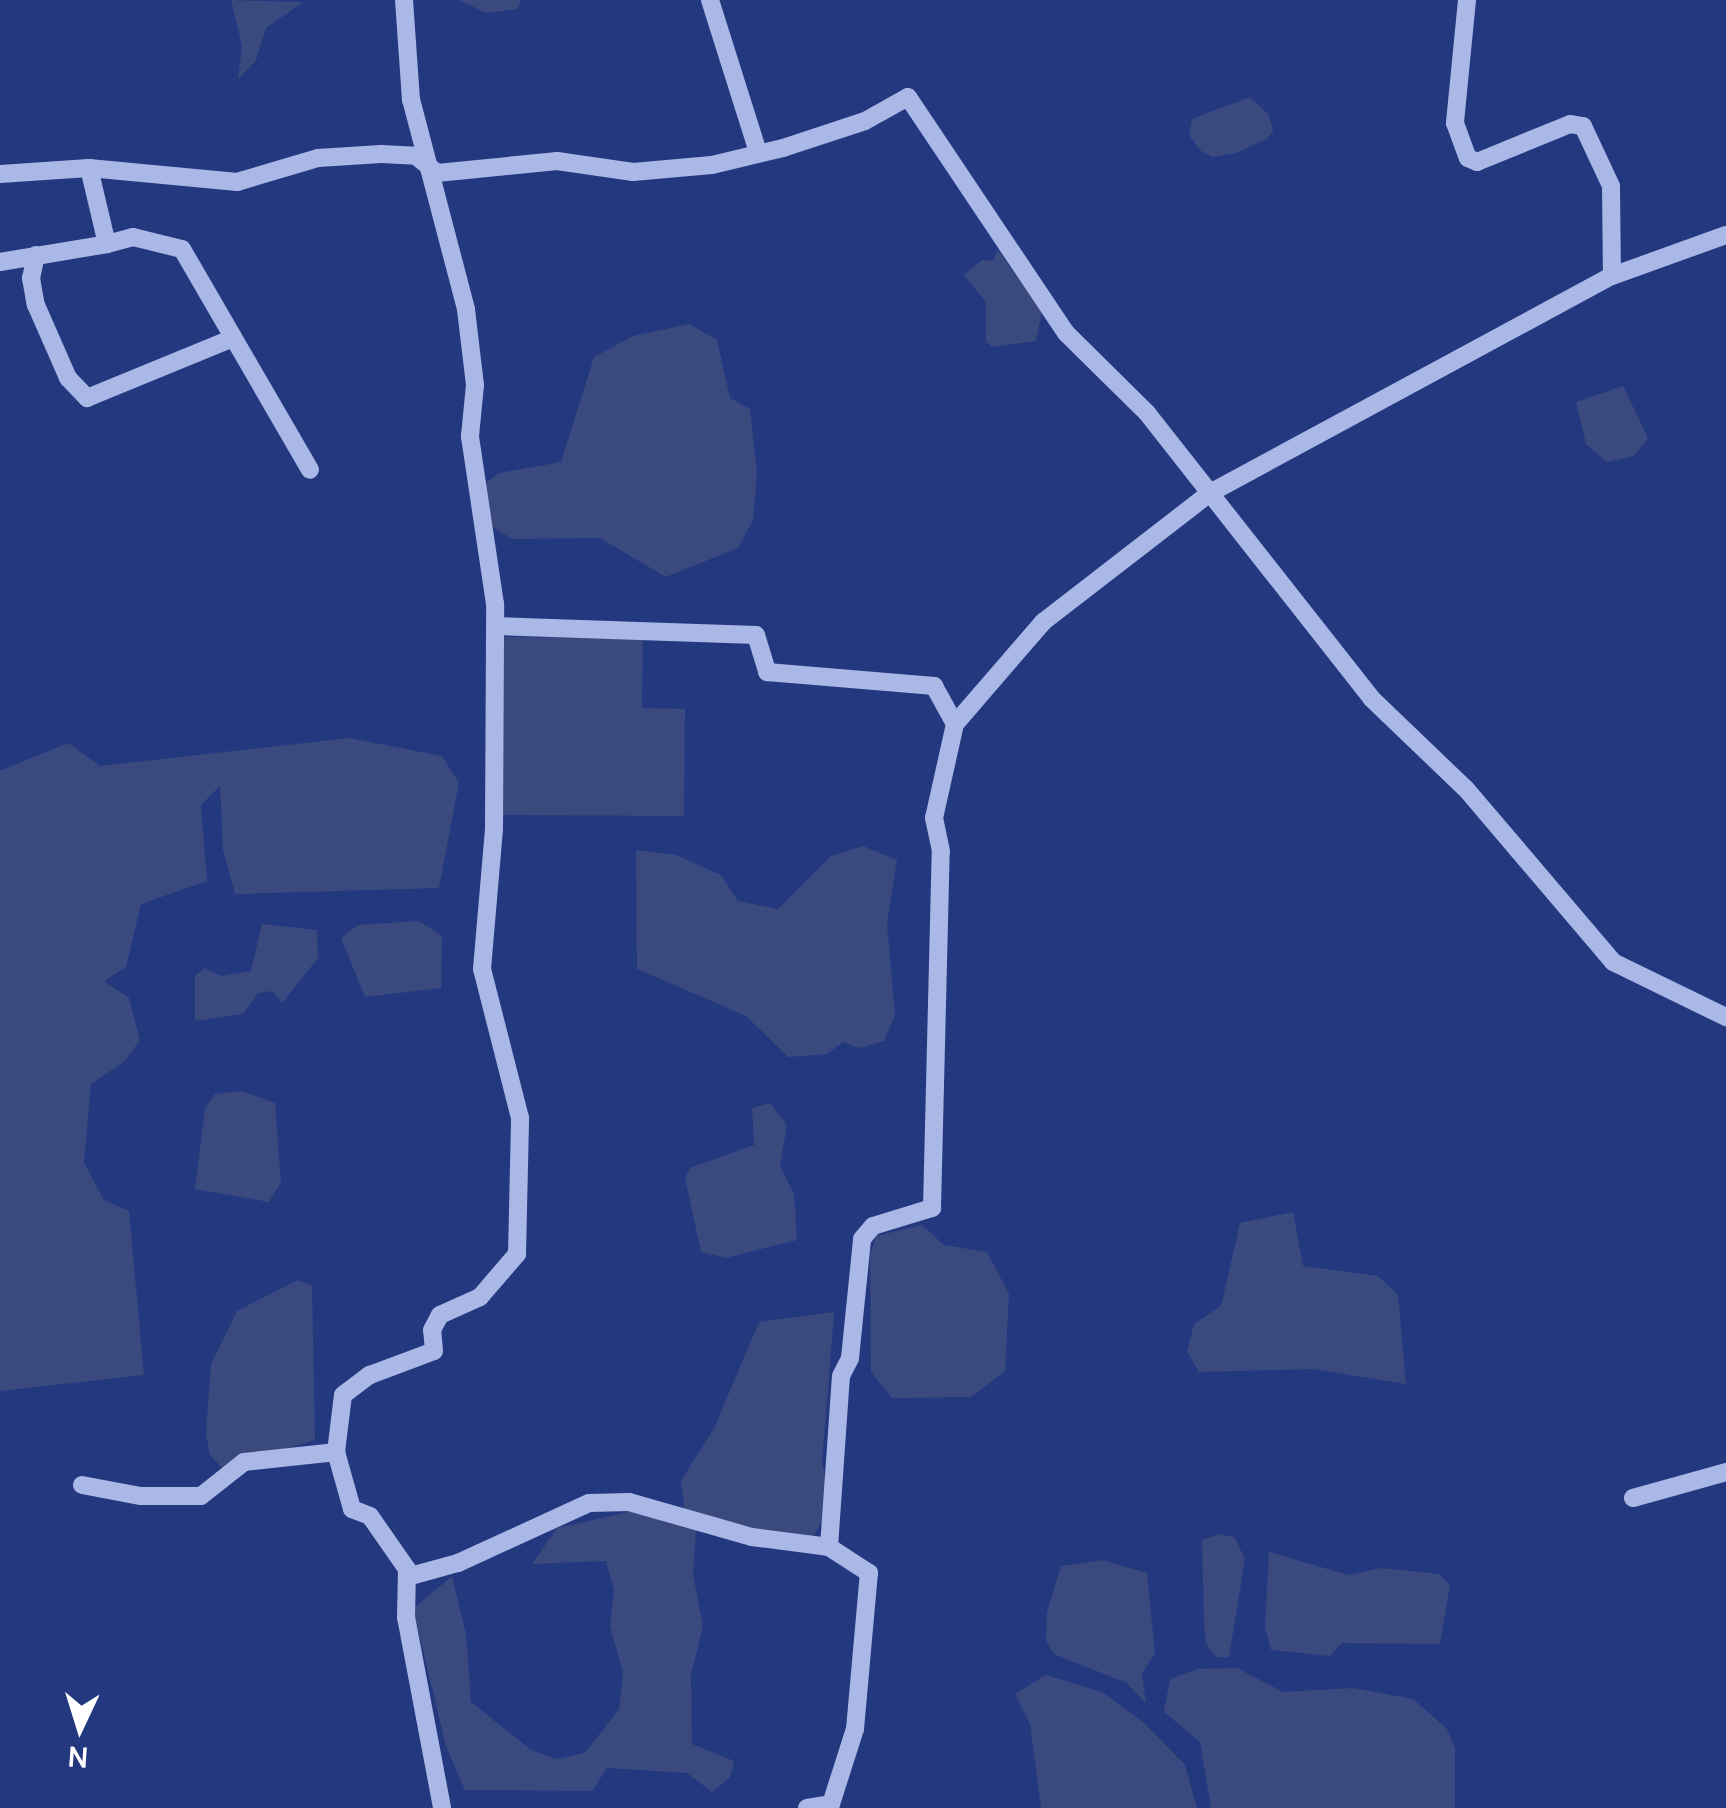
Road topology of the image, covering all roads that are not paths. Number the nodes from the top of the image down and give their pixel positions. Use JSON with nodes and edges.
{"nodes":[{"id":1,"x":404,"y":0,"type":"edge"},
{"id":2,"x":710,"y":0,"type":"edge"},
{"id":3,"x":1467,"y":0,"type":"edge"},
{"id":4,"x":758,"y":152,"type":"junction"},
{"id":5,"x":89,"y":168,"type":"junction"},
{"id":6,"x":427,"y":171,"type":"junction"},
{"id":7,"x":0,"y":174,"type":"edge"},
{"id":8,"x":1726,"y":236,"type":"edge"},
{"id":9,"x":106,"y":244,"type":"junction"},
{"id":10,"x":36,"y":255,"type":"junction"},
{"id":11,"x":0,"y":262,"type":"edge"},
{"id":12,"x":1612,"y":276,"type":"junction"},
{"id":13,"x":233,"y":338,"type":"junction"},
{"id":14,"x":310,"y":470,"type":"dead end"},
{"id":15,"x":1210,"y":493,"type":"junction"},
{"id":16,"x":496,"y":626,"type":"junction"},
{"id":17,"x":955,"y":724,"type":"junction"},
{"id":18,"x":1726,"y":1017,"type":"edge"},
{"id":19,"x":336,"y":1452,"type":"junction"},
{"id":20,"x":1726,"y":1472,"type":"edge"},
{"id":21,"x":82,"y":1486,"type":"dead end"},
{"id":22,"x":1632,"y":1498,"type":"dead end"},
{"id":23,"x":829,"y":1547,"type":"junction"},
{"id":24,"x":407,"y":1578,"type":"junction"},
{"id":25,"x":442,"y":1808,"type":"edge"},
{"id":26,"x":807,"y":1808,"type":"edge"}],
"edges":[{"from":1,"to":6,"type":"street"},
{"from":2,"to":4,"type":"street"},
{"from":3,"to":12,"type":"street"},
{"from":4,"to":6,"type":"street"},
{"from":4,"to":15,"type":"street"},
{"from":5,"to":6,"type":"street"},
{"from":5,"to":7,"type":"street"},
{"from":5,"to":9,"type":"street"},
{"from":6,"to":16,"type":"street"},
{"from":8,"to":12,"type":"street"},
{"from":9,"to":10,"type":"street"},
{"from":9,"to":13,"type":"street"},
{"from":10,"to":11,"type":"street"},
{"from":10,"to":13,"type":"street"},
{"from":12,"to":15,"type":"street"},
{"from":13,"to":14,"type":"street"},
{"from":15,"to":17,"type":"street"},
{"from":15,"to":18,"type":"street"},
{"from":16,"to":17,"type":"street"},
{"from":16,"to":19,"type":"street"},
{"from":17,"to":23,"type":"street"},
{"from":19,"to":21,"type":"street"},
{"from":19,"to":24,"type":"street"},
{"from":20,"to":22,"type":"street"},
{"from":23,"to":24,"type":"street"},
{"from":23,"to":26,"type":"street"},
{"from":24,"to":25,"type":"street"}]}
